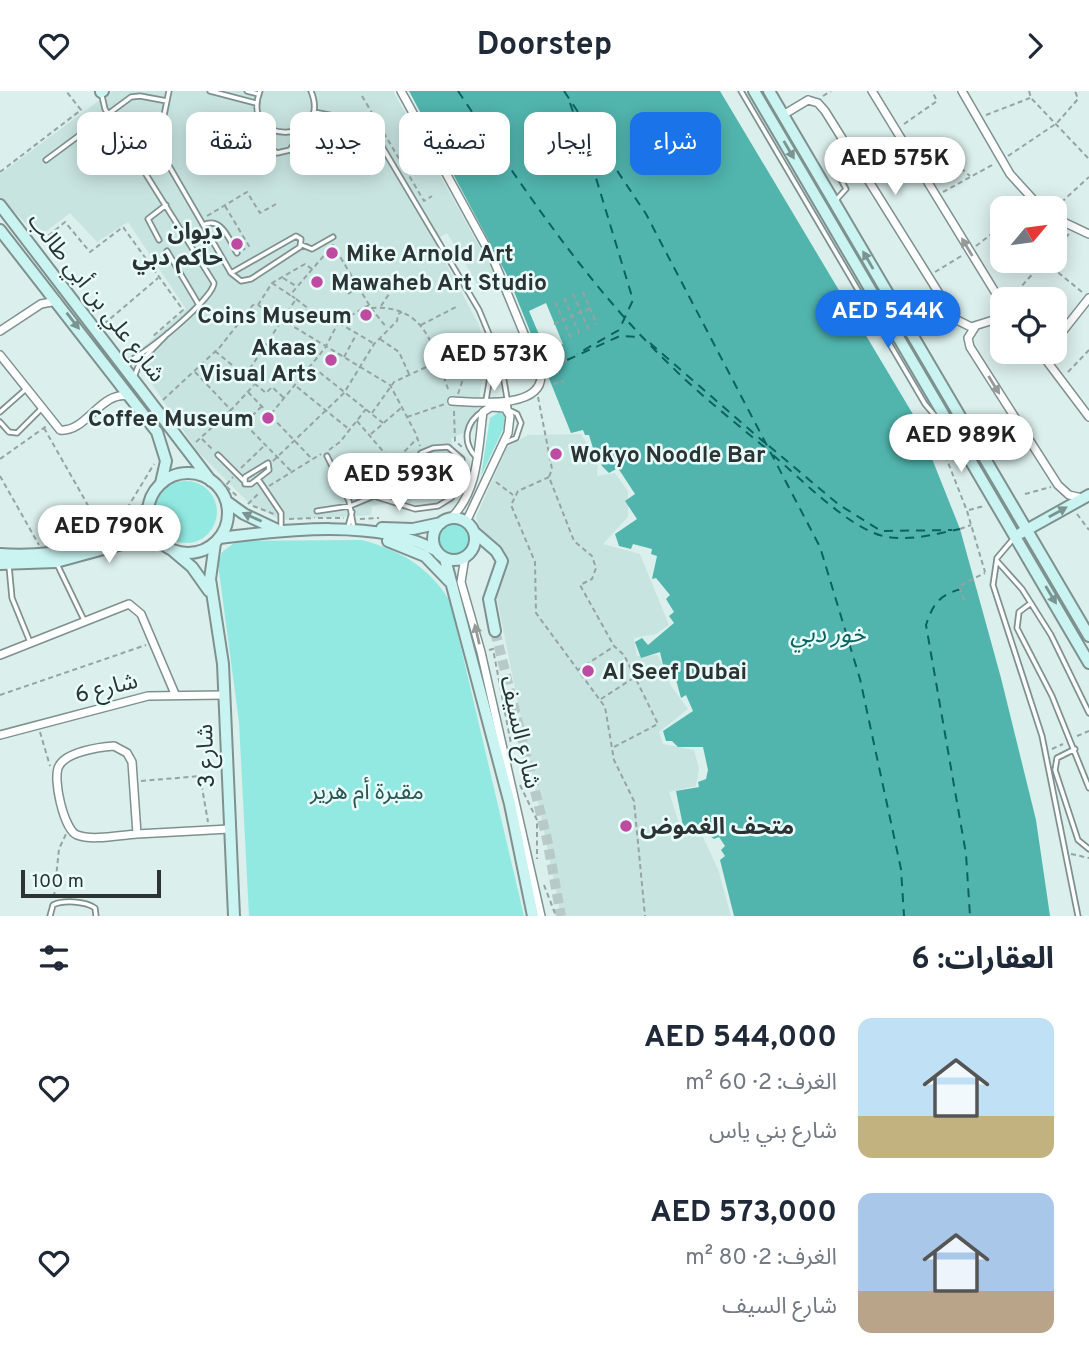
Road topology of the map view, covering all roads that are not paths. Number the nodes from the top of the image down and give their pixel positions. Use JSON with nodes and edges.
{"nodes":[{"id":1,"x":169,"y":91,"type":"edge"},
{"id":2,"x":210,"y":91,"type":"edge"},
{"id":3,"x":247,"y":91,"type":"edge"},
{"id":4,"x":311,"y":91,"type":"edge"},
{"id":5,"x":401,"y":91,"type":"edge"},
{"id":6,"x":741,"y":91,"type":"edge"},
{"id":7,"x":754,"y":91,"type":"edge"},
{"id":8,"x":769,"y":91,"type":"edge"},
{"id":9,"x":809,"y":91,"type":"edge"},
{"id":10,"x":872,"y":91,"type":"edge"},
{"id":11,"x":962,"y":91,"type":"edge"},
{"id":12,"x":102,"y":92,"type":"edge"},
{"id":13,"x":259,"y":92,"type":"edge"},
{"id":14,"x":808,"y":100,"type":"junction"},
{"id":15,"x":167,"y":101,"type":"junction"},
{"id":16,"x":256,"y":103,"type":"junction"},
{"id":17,"x":108,"y":112,"type":"edge"},
{"id":18,"x":112,"y":112,"type":"edge"},
{"id":19,"x":258,"y":112,"type":"edge"},
{"id":20,"x":314,"y":112,"type":"edge"},
{"id":21,"x":783,"y":115,"type":"junction"},
{"id":22,"x":77,"y":137,"type":"edge"},
{"id":23,"x":928,"y":148,"type":"road end"},
{"id":24,"x":385,"y":149,"type":"edge"},
{"id":25,"x":911,"y":156,"type":"junction"},
{"id":26,"x":46,"y":160,"type":"dead end"},
{"id":27,"x":833,"y":165,"type":"dead end"},
{"id":28,"x":147,"y":175,"type":"edge"},
{"id":29,"x":1029,"y":196,"type":"edge"},
{"id":30,"x":834,"y":201,"type":"junction"},
{"id":31,"x":0,"y":205,"type":"edge"},
{"id":32,"x":166,"y":205,"type":"junction"},
{"id":33,"x":203,"y":225,"type":"junction"},
{"id":34,"x":1068,"y":225,"type":"edge"},
{"id":35,"x":0,"y":230,"type":"edge"},
{"id":36,"x":1089,"y":234,"type":"edge"},
{"id":37,"x":333,"y":237,"type":"dead end"},
{"id":38,"x":159,"y":240,"type":"dead end"},
{"id":39,"x":302,"y":245,"type":"junction"},
{"id":40,"x":167,"y":251,"type":"dead end"},
{"id":41,"x":237,"y":253,"type":"road end"},
{"id":42,"x":231,"y":273,"type":"junction"},
{"id":43,"x":43,"y":282,"type":"junction"},
{"id":44,"x":991,"y":287,"type":"edge"},
{"id":45,"x":1089,"y":298,"type":"edge"},
{"id":46,"x":58,"y":301,"type":"junction"},
{"id":47,"x":198,"y":305,"type":"junction"},
{"id":48,"x":37,"y":306,"type":"junction"},
{"id":49,"x":990,"y":321,"type":"edge"},
{"id":50,"x":976,"y":326,"type":"junction"},
{"id":51,"x":1067,"y":326,"type":"edge"},
{"id":52,"x":0,"y":331,"type":"edge"},
{"id":53,"x":168,"y":333,"type":"junction"},
{"id":54,"x":490,"y":337,"type":"junction"},
{"id":55,"x":0,"y":355,"type":"edge"},
{"id":56,"x":123,"y":362,"type":"junction"},
{"id":57,"x":1051,"y":364,"type":"edge"},
{"id":58,"x":135,"y":377,"type":"junction"},
{"id":59,"x":26,"y":389,"type":"junction"},
{"id":60,"x":132,"y":397,"type":"junction"},
{"id":61,"x":454,"y":401,"type":"road end"},
{"id":62,"x":485,"y":403,"type":"junction"},
{"id":63,"x":508,"y":406,"type":"junction"},
{"id":64,"x":41,"y":409,"type":"junction"},
{"id":65,"x":0,"y":412,"type":"edge"},
{"id":66,"x":483,"y":412,"type":"junction"},
{"id":67,"x":1089,"y":417,"type":"edge"},
{"id":68,"x":0,"y":422,"type":"edge"},
{"id":69,"x":958,"y":438,"type":"junction"},
{"id":70,"x":503,"y":444,"type":"junction"},
{"id":71,"x":468,"y":447,"type":"junction"},
{"id":72,"x":457,"y":452,"type":"junction"},
{"id":73,"x":421,"y":453,"type":"road end"},
{"id":74,"x":218,"y":455,"type":"road end"},
{"id":75,"x":327,"y":456,"type":"dead end"},
{"id":76,"x":476,"y":458,"type":"junction"},
{"id":77,"x":258,"y":479,"type":"junction"},
{"id":78,"x":212,"y":481,"type":"junction"},
{"id":79,"x":244,"y":482,"type":"junction"},
{"id":80,"x":161,"y":483,"type":"junction"},
{"id":81,"x":223,"y":496,"type":"junction"},
{"id":82,"x":1085,"y":500,"type":"edge"},
{"id":83,"x":350,"y":506,"type":"junction"},
{"id":84,"x":148,"y":507,"type":"junction"},
{"id":85,"x":317,"y":511,"type":"dead end"},
{"id":86,"x":446,"y":521,"type":"junction"},
{"id":87,"x":466,"y":522,"type":"junction"},
{"id":88,"x":1027,"y":530,"type":"junction"},
{"id":89,"x":281,"y":531,"type":"junction"},
{"id":90,"x":355,"y":531,"type":"junction"},
{"id":91,"x":474,"y":532,"type":"junction"},
{"id":92,"x":1015,"y":537,"type":"junction"},
{"id":93,"x":217,"y":541,"type":"junction"},
{"id":94,"x":166,"y":547,"type":"junction"},
{"id":95,"x":491,"y":548,"type":"junction"},
{"id":96,"x":0,"y":554,"type":"edge"},
{"id":97,"x":441,"y":555,"type":"junction"},
{"id":98,"x":468,"y":555,"type":"junction"},
{"id":99,"x":997,"y":558,"type":"junction"},
{"id":100,"x":56,"y":562,"type":"junction"},
{"id":101,"x":4,"y":564,"type":"edge"},
{"id":102,"x":454,"y":589,"type":"junction"},
{"id":103,"x":212,"y":596,"type":"junction"},
{"id":104,"x":1031,"y":603,"type":"junction"},
{"id":105,"x":84,"y":622,"type":"junction"},
{"id":106,"x":495,"y":631,"type":"tunnel mouth"},
{"id":107,"x":1088,"y":633,"type":"edge"},
{"id":108,"x":31,"y":644,"type":"junction"},
{"id":109,"x":0,"y":655,"type":"edge"},
{"id":110,"x":1089,"y":663,"type":"edge"},
{"id":111,"x":175,"y":694,"type":"junction"},
{"id":112,"x":224,"y":695,"type":"junction"},
{"id":113,"x":1089,"y":713,"type":"edge"},
{"id":114,"x":0,"y":735,"type":"edge"},
{"id":115,"x":1075,"y":749,"type":"junction"},
{"id":116,"x":1089,"y":788,"type":"edge"},
{"id":117,"x":229,"y":829,"type":"junction"},
{"id":118,"x":137,"y":834,"type":"junction"},
{"id":119,"x":1089,"y":849,"type":"edge"},
{"id":120,"x":50,"y":916,"type":"edge"},
{"id":121,"x":96,"y":916,"type":"edge"},
{"id":122,"x":234,"y":916,"type":"edge"},
{"id":123,"x":533,"y":916,"type":"edge"},
{"id":124,"x":541,"y":916,"type":"edge"},
{"id":125,"x":1078,"y":916,"type":"edge"}],
"edges":[{"from":1,"to":15,"type":"lane"},
{"from":2,"to":16,"type":"lane"},
{"from":3,"to":13,"type":"lane"},
{"from":4,"to":20,"type":"lane"},
{"from":5,"to":63,"type":"street"},
{"from":6,"to":69,"type":"lane"},
{"from":7,"to":69,"type":"main road","one_way":true},
{"from":8,"to":21,"type":"main road"},
{"from":9,"to":14,"type":"street"},
{"from":10,"to":25,"type":"street"},
{"from":11,"to":29,"type":"street"},
{"from":12,"to":17,"type":"lane"},
{"from":13,"to":16,"type":"lane"},
{"from":14,"to":21,"type":"street"},
{"from":14,"to":50,"type":"street"},
{"from":15,"to":18,"type":"lane"},
{"from":15,"to":33,"type":"lane"},
{"from":16,"to":19,"type":"lane"},
{"from":21,"to":30,"type":"main road"},
{"from":22,"to":26,"type":"lane"},
{"from":23,"to":25,"type":"lane"},
{"from":24,"to":54,"type":"lane"},
{"from":44,"to":25,"type":"street","one_way":true},
{"from":27,"to":30,"type":"lane"},
{"from":28,"to":32,"type":"lane"},
{"from":88,"to":30,"type":"main road","one_way":true},
{"from":31,"to":56,"type":"main road","name":"شارع علي بن أبي طالب"},
{"from":32,"to":38,"type":"lane"},
{"from":32,"to":47,"type":"lane"},
{"from":33,"to":41,"type":"lane"},
{"from":33,"to":42,"type":"lane"},
{"from":34,"to":36,"type":"street"},
{"from":35,"to":43,"type":"main road"},
{"from":37,"to":39,"type":"lane"},
{"from":39,"to":42,"type":"lane"},
{"from":39,"to":42,"type":"lane"},
{"from":40,"to":47,"type":"lane"},
{"from":43,"to":46,"type":"main road"},
{"from":43,"to":48,"type":"street"},
{"from":45,"to":51,"type":"street"},
{"from":46,"to":48,"type":"street"},
{"from":46,"to":60,"type":"main road","one_way":true},
{"from":47,"to":53,"type":"lane"},
{"from":48,"to":52,"type":"street"},
{"from":49,"to":50,"type":"street"},
{"from":50,"to":82,"type":"street","one_way":true},
{"from":53,"to":56,"type":"lane"},
{"from":53,"to":58,"type":"lane"},
{"from":54,"to":62,"type":"lane"},
{"from":54,"to":63,"type":"lane"},
{"from":55,"to":59,"type":"street"},
{"from":56,"to":58,"type":"main road","name":"شارع علي بن أبي طالب"},
{"from":57,"to":67,"type":"street"},
{"from":58,"to":78,"type":"main road","name":"شارع علي بن أبي طالب"},
{"from":59,"to":64,"type":"street"},
{"from":59,"to":65,"type":"lane"},
{"from":60,"to":64,"type":"street"},
{"from":60,"to":80,"type":"main road"},
{"from":61,"to":62,"type":"street"},
{"from":62,"to":63,"type":"street"},
{"from":62,"to":66,"type":"lane"},
{"from":63,"to":66,"type":"street"},
{"from":63,"to":70,"type":"street"},
{"from":63,"to":70,"type":"lane"},
{"from":64,"to":68,"type":"lane"},
{"from":66,"to":71,"type":"lane"},
{"from":66,"to":76,"type":"street"},
{"from":69,"to":92,"type":"main road"},
{"from":70,"to":87,"type":"street"},
{"from":71,"to":72,"type":"lane"},
{"from":71,"to":76,"type":"lane"},
{"from":72,"to":73,"type":"lane"},
{"from":72,"to":83,"type":"lane"},
{"from":74,"to":79,"type":"lane"},
{"from":75,"to":83,"type":"lane"},
{"from":76,"to":86,"type":"street"},
{"from":77,"to":79,"type":"lane"},
{"from":77,"to":79,"type":"lane"},
{"from":77,"to":89,"type":"lane"},
{"from":78,"to":80,"type":"main road"},
{"from":78,"to":81,"type":"main road"},
{"from":80,"to":84,"type":"main road"},
{"from":89,"to":81,"type":"main road","one_way":true},
{"from":81,"to":93,"type":"main road"},
{"from":88,"to":82,"type":"main road","one_way":true},
{"from":83,"to":85,"type":"lane"},
{"from":83,"to":90,"type":"lane"},
{"from":84,"to":94,"type":"main road"},
{"from":84,"to":96,"type":"main road"},
{"from":86,"to":87,"type":"main road"},
{"from":86,"to":90,"type":"main road"},
{"from":86,"to":97,"type":"main road"},
{"from":87,"to":91,"type":"main road"},
{"from":88,"to":92,"type":"main road"},
{"from":88,"to":107,"type":"main road"},
{"from":89,"to":90,"type":"main road"},
{"from":89,"to":93,"type":"main road"},
{"from":90,"to":97,"type":"main road"},
{"from":90,"to":102,"type":"main road"},
{"from":91,"to":95,"type":"main road"},
{"from":91,"to":98,"type":"main road"},
{"from":92,"to":99,"type":"lane"},
{"from":92,"to":110,"type":"main road","one_way":true},
{"from":93,"to":94,"type":"main road"},
{"from":93,"to":103,"type":"main road","name":"شارع 3"},
{"from":94,"to":100,"type":"main road"},
{"from":94,"to":103,"type":"main road","name":"شارع 3"},
{"from":95,"to":98,"type":"main road"},
{"from":95,"to":106,"type":"main road"},
{"from":97,"to":98,"type":"main road"},
{"from":97,"to":102,"type":"main road","name":"شارع السيف"},
{"from":124,"to":98,"type":"street","name":"شارع السيف","one_way":true},
{"from":99,"to":104,"type":"lane"},
{"from":99,"to":125,"type":"lane"},
{"from":100,"to":101,"type":"main road"},
{"from":100,"to":105,"type":"lane"},
{"from":101,"to":108,"type":"lane"},
{"from":102,"to":123,"type":"main road","name":"شارع السيف"},
{"from":103,"to":112,"type":"main road","name":"شارع 3"},
{"from":104,"to":113,"type":"lane"},
{"from":104,"to":115,"type":"lane"},
{"from":105,"to":108,"type":"street"},
{"from":105,"to":111,"type":"street"},
{"from":108,"to":109,"type":"street"},
{"from":111,"to":112,"type":"street","name":"شارع 6"},
{"from":111,"to":114,"type":"street","name":"شارع 6"},
{"from":112,"to":117,"type":"main road","name":"شارع 3"},
{"from":115,"to":116,"type":"lane"},
{"from":115,"to":119,"type":"lane"},
{"from":117,"to":118,"type":"street"},
{"from":117,"to":122,"type":"main road","name":"شارع 3"},
{"from":118,"to":118,"type":"street"},
{"from":120,"to":121,"type":"lane"}]}
